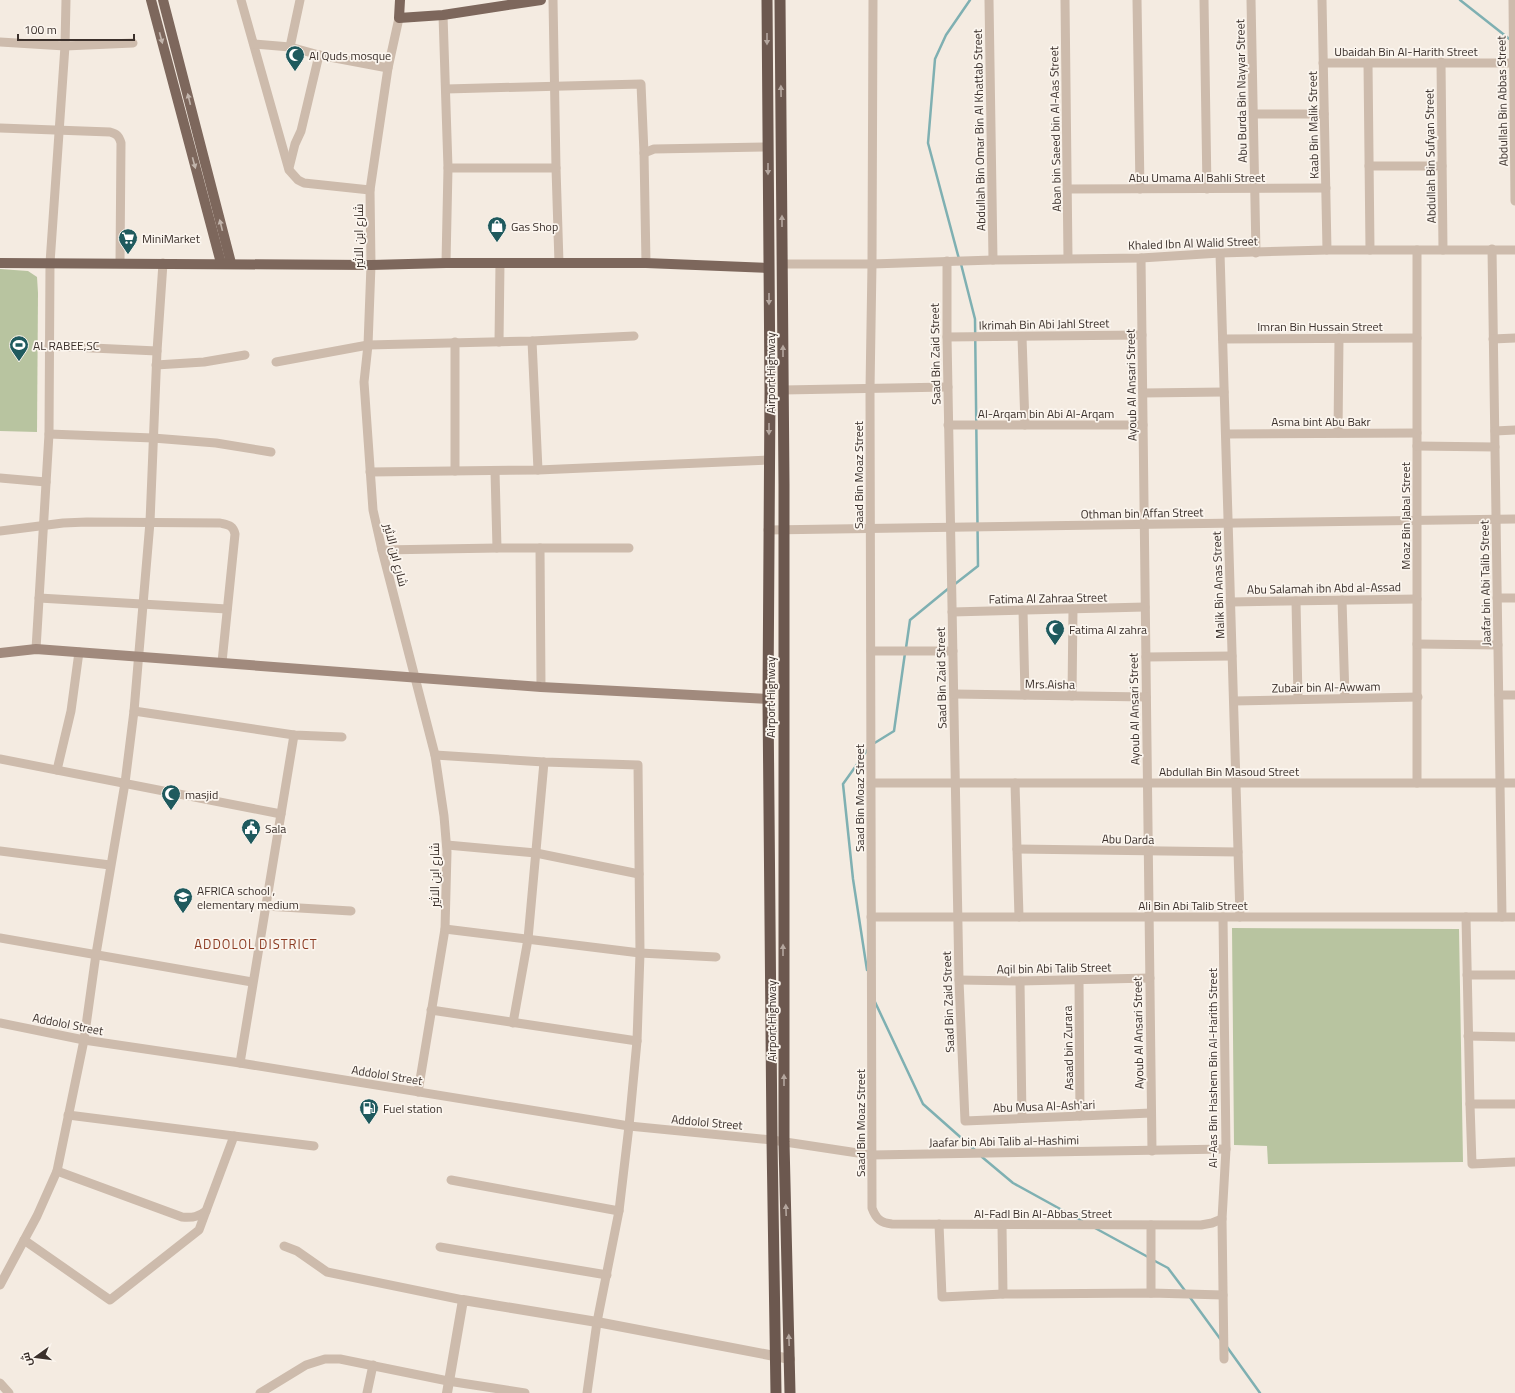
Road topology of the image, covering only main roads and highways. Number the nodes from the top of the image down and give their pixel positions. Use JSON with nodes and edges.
{"nodes":[{"id":1,"x":151,"y":0,"type":"edge"},
{"id":2,"x":164,"y":0,"type":"edge"},
{"id":3,"x":400,"y":0,"type":"edge"},
{"id":4,"x":541,"y":0,"type":"edge"},
{"id":5,"x":767,"y":0,"type":"edge"},
{"id":6,"x":780,"y":0,"type":"edge"},
{"id":7,"x":783,"y":262,"type":"junction"},
{"id":8,"x":0,"y":263,"type":"edge"},
{"id":9,"x":226,"y":263,"type":"junction"},
{"id":10,"x":769,"y":268,"type":"junction"},
{"id":11,"x":783,"y":276,"type":"junction"},
{"id":12,"x":0,"y":653,"type":"edge"},
{"id":13,"x":768,"y":699,"type":"junction"},
{"id":14,"x":776,"y":1393,"type":"edge"},
{"id":15,"x":790,"y":1393,"type":"edge"}],
"edges":[{"from":1,"to":9,"type":"main road","one_way":true},
{"from":9,"to":2,"type":"main road","one_way":true},
{"from":3,"to":4,"type":"main road"},
{"from":5,"to":10,"type":"highway","name":"Airport Highway","one_way":true},
{"from":7,"to":6,"type":"highway","name":"Airport Highway","one_way":true},
{"from":7,"to":10,"type":"highway"},
{"from":7,"to":11,"type":"highway","name":"Airport Highway"},
{"from":8,"to":9,"type":"main road"},
{"from":9,"to":10,"type":"main road"},
{"from":10,"to":11,"type":"highway"},
{"from":10,"to":13,"type":"highway","name":"Airport Highway","one_way":true},
{"from":15,"to":11,"type":"highway","name":"Airport Highway","one_way":true},
{"from":12,"to":13,"type":"main road"},
{"from":13,"to":14,"type":"highway","name":"Airport Highway"}]}
